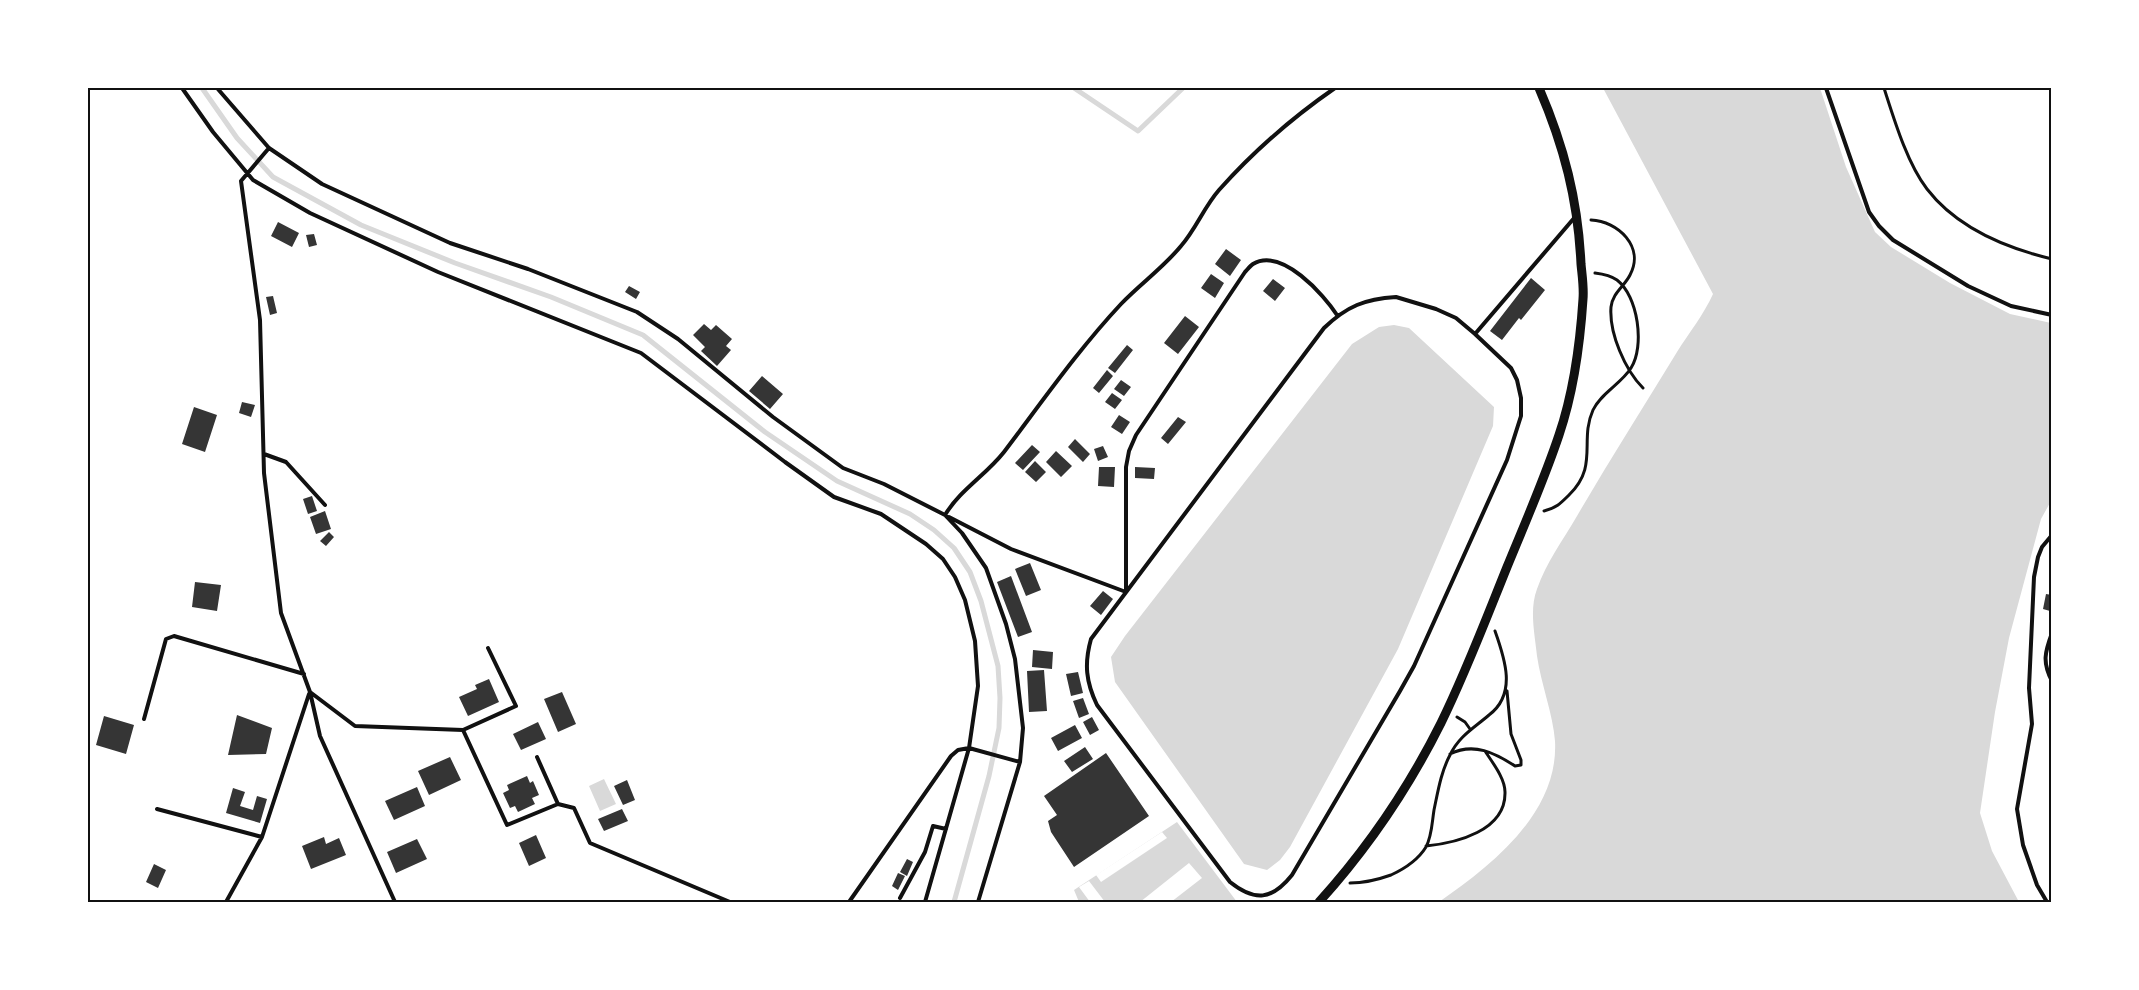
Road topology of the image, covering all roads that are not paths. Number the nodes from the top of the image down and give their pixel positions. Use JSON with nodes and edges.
{"nodes":[{"id":1,"x":182,"y":88,"type":"edge"},
{"id":2,"x":217,"y":88,"type":"edge"},
{"id":3,"x":1335,"y":88,"type":"edge"},
{"id":4,"x":1539,"y":88,"type":"edge"},
{"id":5,"x":1826,"y":88,"type":"edge"},
{"id":6,"x":269,"y":148,"type":"junction"},
{"id":7,"x":248,"y":172,"type":"junction"},
{"id":8,"x":1577,"y":215,"type":"junction"},
{"id":9,"x":1337,"y":315,"type":"junction"},
{"id":10,"x":2052,"y":315,"type":"edge"},
{"id":11,"x":1475,"y":334,"type":"junction"},
{"id":12,"x":264,"y":454,"type":"junction"},
{"id":13,"x":325,"y":505,"type":"dead end"},
{"id":14,"x":945,"y":515,"type":"junction"},
{"id":15,"x":2052,"y":535,"type":"edge"},
{"id":16,"x":1126,"y":592,"type":"junction"},
{"id":17,"x":2052,"y":632,"type":"edge"},
{"id":18,"x":488,"y":648,"type":"dead end"},
{"id":19,"x":304,"y":674,"type":"junction"},
{"id":20,"x":2052,"y":681,"type":"edge"},
{"id":21,"x":310,"y":692,"type":"junction"},
{"id":22,"x":144,"y":719,"type":"dead end"},
{"id":23,"x":463,"y":730,"type":"junction"},
{"id":24,"x":969,"y":748,"type":"junction"},
{"id":25,"x":537,"y":757,"type":"dead end"},
{"id":26,"x":1020,"y":762,"type":"junction"},
{"id":27,"x":558,"y":804,"type":"junction"},
{"id":28,"x":157,"y":809,"type":"dead end"},
{"id":29,"x":946,"y":829,"type":"junction"},
{"id":30,"x":262,"y":837,"type":"junction"},
{"id":31,"x":900,"y":898,"type":"dead end"},
{"id":32,"x":226,"y":902,"type":"edge"},
{"id":33,"x":395,"y":902,"type":"edge"},
{"id":34,"x":730,"y":902,"type":"edge"},
{"id":35,"x":849,"y":902,"type":"edge"},
{"id":36,"x":925,"y":902,"type":"edge"},
{"id":37,"x":978,"y":902,"type":"edge"},
{"id":38,"x":1319,"y":902,"type":"edge"},
{"id":39,"x":2047,"y":902,"type":"edge"}],
"edges":[{"from":1,"to":7,"type":"lane"},
{"from":2,"to":6,"type":"lane"},
{"from":3,"to":14,"type":"lane"},
{"from":4,"to":8,"type":"street"},
{"from":5,"to":10,"type":"lane"},
{"from":6,"to":7,"type":"lane"},
{"from":6,"to":14,"type":"lane"},
{"from":7,"to":12,"type":"lane"},
{"from":7,"to":24,"type":"lane"},
{"from":8,"to":11,"type":"lane"},
{"from":8,"to":38,"type":"street"},
{"from":9,"to":11,"type":"lane"},
{"from":9,"to":16,"type":"lane"},
{"from":9,"to":16,"type":"lane"},
{"from":11,"to":16,"type":"lane"},
{"from":12,"to":13,"type":"lane"},
{"from":12,"to":19,"type":"lane"},
{"from":14,"to":16,"type":"lane"},
{"from":14,"to":26,"type":"lane"},
{"from":15,"to":39,"type":"lane"},
{"from":17,"to":20,"type":"lane"},
{"from":18,"to":23,"type":"lane"},
{"from":19,"to":21,"type":"lane"},
{"from":19,"to":22,"type":"lane"},
{"from":21,"to":23,"type":"lane"},
{"from":21,"to":30,"type":"lane"},
{"from":21,"to":33,"type":"lane"},
{"from":23,"to":27,"type":"lane"},
{"from":24,"to":26,"type":"lane"},
{"from":24,"to":29,"type":"lane"},
{"from":24,"to":35,"type":"lane"},
{"from":25,"to":27,"type":"lane"},
{"from":26,"to":37,"type":"lane"},
{"from":27,"to":34,"type":"lane"},
{"from":28,"to":30,"type":"lane"},
{"from":29,"to":31,"type":"lane"},
{"from":29,"to":36,"type":"lane"},
{"from":30,"to":32,"type":"lane"}]}
